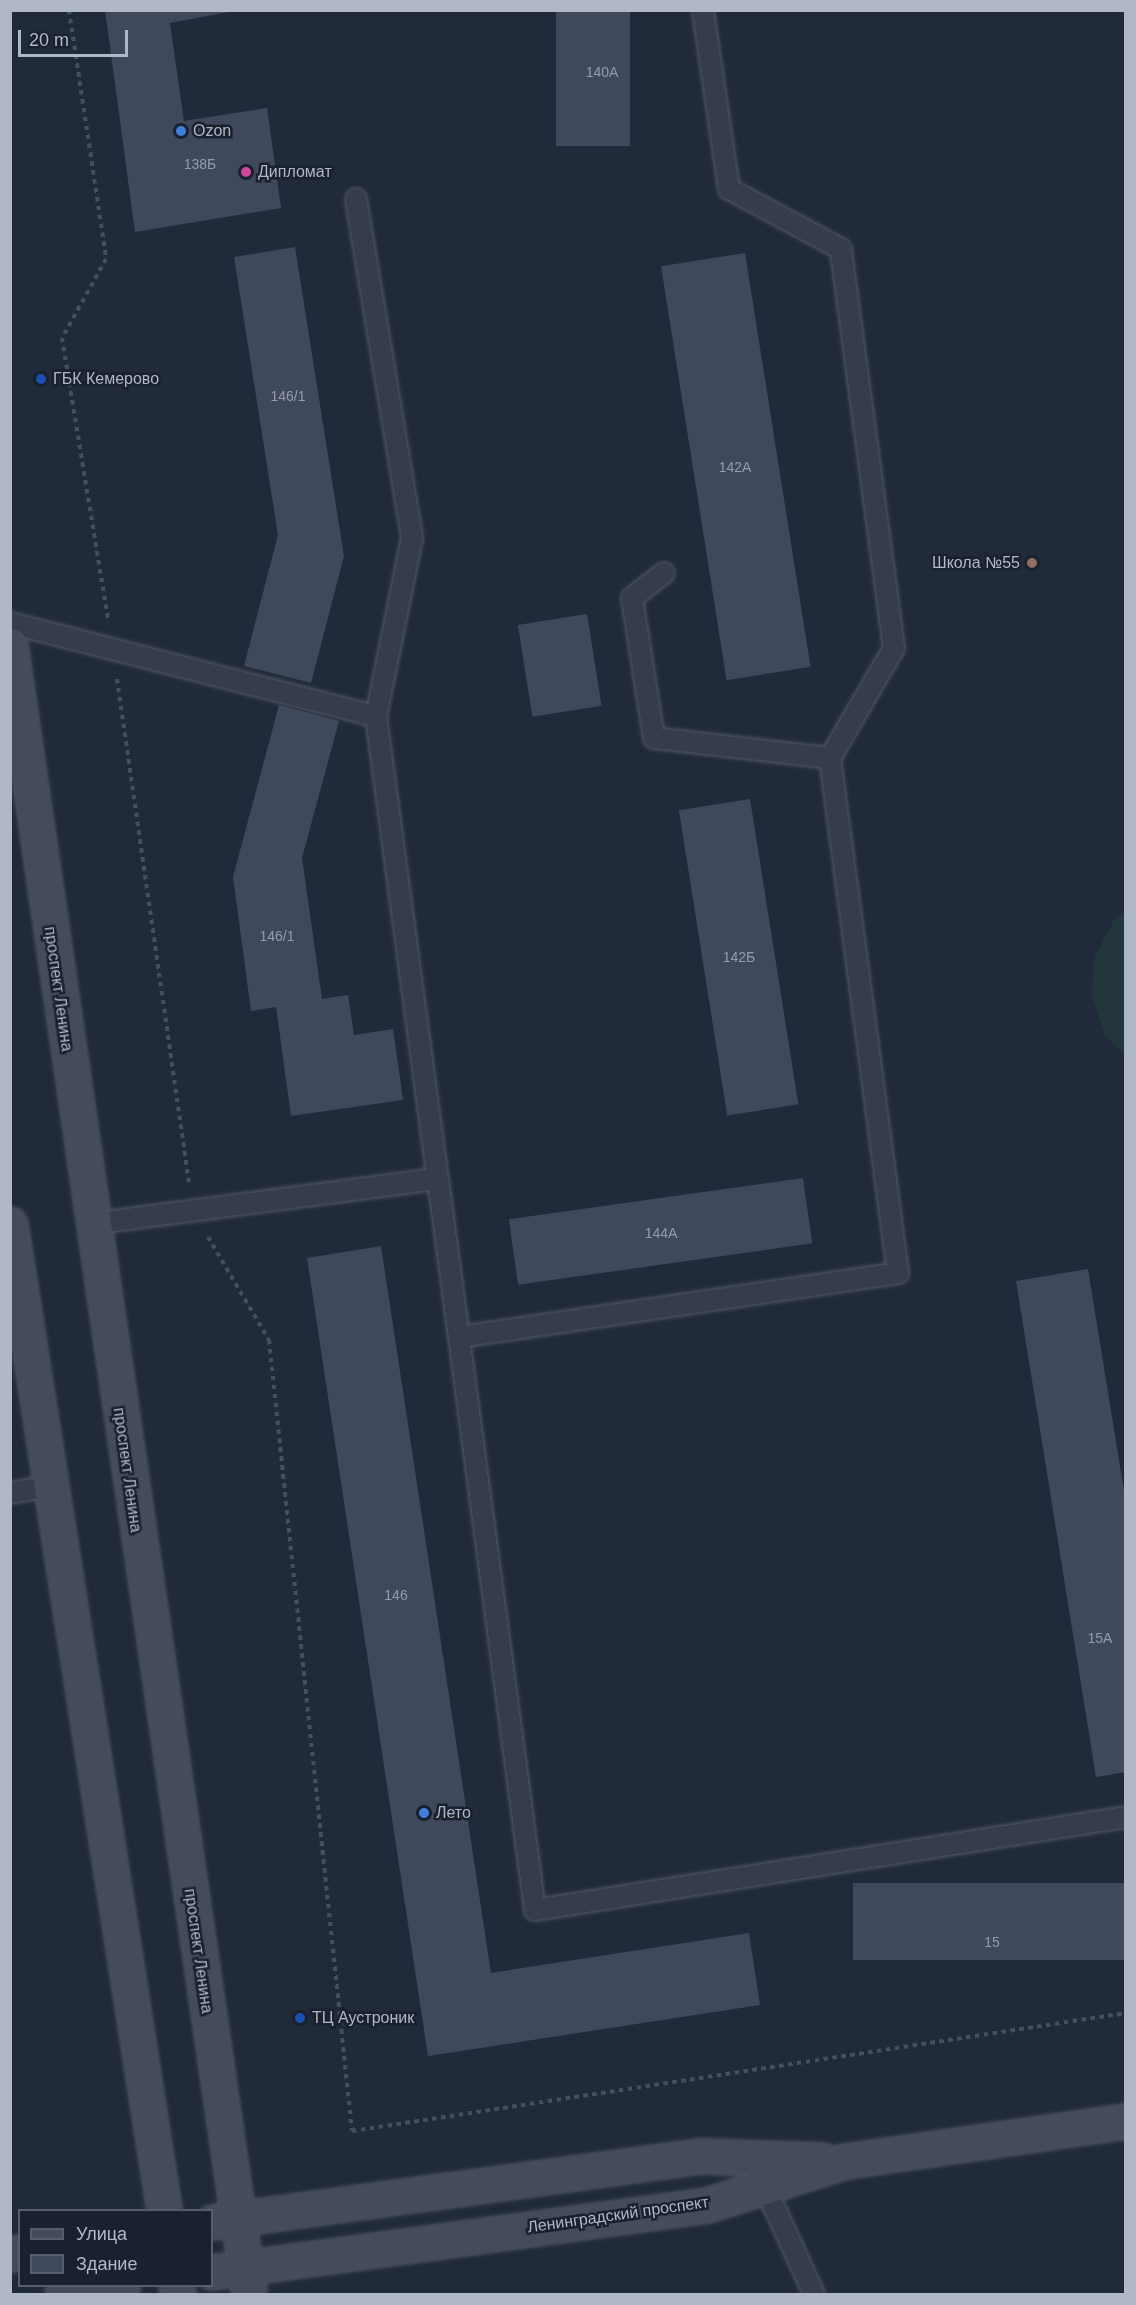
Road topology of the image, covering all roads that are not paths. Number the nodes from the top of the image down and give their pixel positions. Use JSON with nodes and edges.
{"nodes":[{"id":1,"x":703,"y":10,"type":"edge"},
{"id":2,"x":356,"y":200,"type":"dead end"},
{"id":3,"x":664,"y":573,"type":"dead end"},
{"id":4,"x":10,"y":623,"type":"edge"},
{"id":5,"x":10,"y":645,"type":"edge"},
{"id":6,"x":376,"y":716,"type":"junction"},
{"id":7,"x":830,"y":758,"type":"junction"},
{"id":8,"x":438,"y":1179,"type":"junction"},
{"id":9,"x":10,"y":1224,"type":"edge"},
{"id":10,"x":90,"y":1224,"type":"junction"},
{"id":11,"x":460,"y":1337,"type":"junction"},
{"id":12,"x":50,"y":1486,"type":"junction"},
{"id":13,"x":10,"y":1493,"type":"edge"},
{"id":14,"x":1125,"y":1817,"type":"edge"},
{"id":15,"x":1125,"y":2121,"type":"edge"},
{"id":16,"x":845,"y":2161,"type":"junction"},
{"id":17,"x":765,"y":2187,"type":"junction"},
{"id":18,"x":164,"y":2209,"type":"edge"},
{"id":19,"x":225,"y":2220,"type":"edge"},
{"id":20,"x":213,"y":2272,"type":"edge"},
{"id":21,"x":247,"y":2281,"type":"edge"},
{"id":22,"x":115,"y":2287,"type":"edge"},
{"id":23,"x":62,"y":2295,"type":"edge"},
{"id":24,"x":814,"y":2295,"type":"edge"}],
"edges":[{"from":1,"to":7,"type":"lane"},
{"from":2,"to":6,"type":"lane"},
{"from":3,"to":7,"type":"lane"},
{"from":4,"to":6,"type":"lane"},
{"from":5,"to":10,"type":"main road","name":"проспект Ленина"},
{"from":6,"to":8,"type":"lane"},
{"from":7,"to":11,"type":"lane"},
{"from":8,"to":10,"type":"lane"},
{"from":8,"to":11,"type":"lane"},
{"from":9,"to":12,"type":"main road"},
{"from":10,"to":19,"type":"main road","name":"проспект Ленина"},
{"from":11,"to":14,"type":"lane"},
{"from":12,"to":13,"type":"lane"},
{"from":12,"to":18,"type":"main road"},
{"from":15,"to":16,"type":"main road","name":"Ленинградский проспект"},
{"from":16,"to":17,"type":"main road","name":"Ленинградский проспект"},
{"from":16,"to":19,"type":"main road"},
{"from":17,"to":21,"type":"main road","name":"Ленинградский проспект"},
{"from":17,"to":24,"type":"lane"},
{"from":19,"to":21,"type":"main road","name":"проспект Ленина"},
{"from":20,"to":21,"type":"main road","name":"Ленинградский проспект"},
{"from":22,"to":23,"type":"main road"}]}
